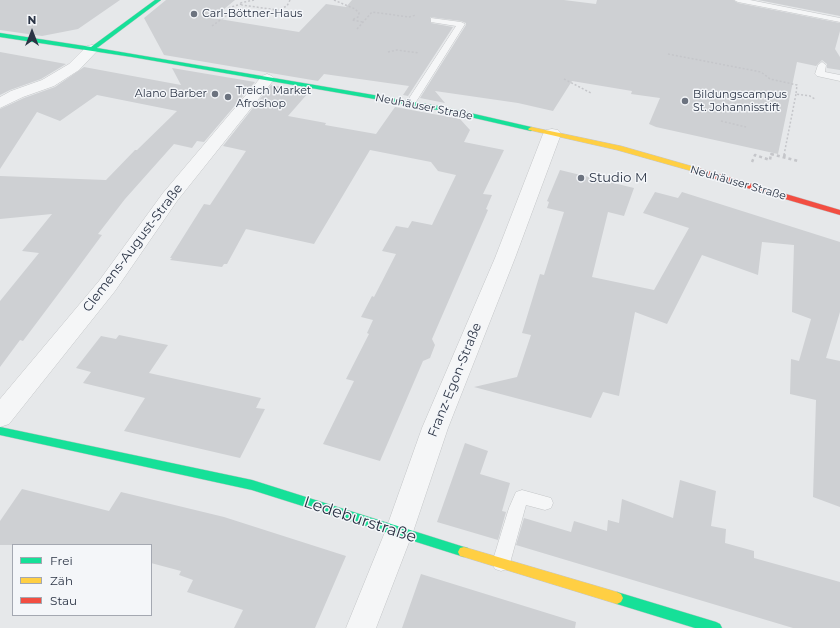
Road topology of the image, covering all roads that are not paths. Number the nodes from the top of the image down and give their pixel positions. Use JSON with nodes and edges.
{"nodes":[{"id":1,"x":158,"y":0,"type":"edge"},
{"id":2,"x":738,"y":0,"type":"edge"},
{"id":3,"x":434,"y":20,"type":"dead end"},
{"id":4,"x":834,"y":21,"type":"edge"},
{"id":5,"x":0,"y":35,"type":"edge"},
{"id":6,"x":92,"y":49,"type":"junction"},
{"id":7,"x":822,"y":65,"type":"dead end"},
{"id":8,"x":840,"y":78,"type":"edge"},
{"id":9,"x":266,"y":79,"type":"junction"},
{"id":10,"x":0,"y":103,"type":"edge"},
{"id":11,"x":411,"y":103,"type":"junction"},
{"id":12,"x":552,"y":134,"type":"junction"},
{"id":13,"x":840,"y":213,"type":"edge"},
{"id":14,"x":0,"y":417,"type":"edge"},
{"id":15,"x":0,"y":431,"type":"edge"},
{"id":16,"x":546,"y":503,"type":"dead end"},
{"id":17,"x":398,"y":532,"type":"junction"},
{"id":18,"x":502,"y":563,"type":"junction"},
{"id":19,"x":361,"y":628,"type":"edge"},
{"id":20,"x":716,"y":628,"type":"edge"}],
"edges":[{"from":1,"to":6,"type":"main road"},
{"from":2,"to":4,"type":"lane"},
{"from":3,"to":11,"type":"lane"},
{"from":5,"to":6,"type":"main road","name":"Neuhäuser Straße"},
{"from":6,"to":9,"type":"main road","name":"Neuhäuser Straße"},
{"from":6,"to":10,"type":"street"},
{"from":7,"to":8,"type":"lane"},
{"from":9,"to":11,"type":"main road","name":"Neuhäuser Straße"},
{"from":9,"to":14,"type":"street","name":"Clemens-August-Straße"},
{"from":11,"to":12,"type":"main road","name":"Neuhäuser Straße"},
{"from":12,"to":13,"type":"main road","name":"Neuhäuser Straße"},
{"from":12,"to":17,"type":"street","name":"Franz-Egon-Straße"},
{"from":15,"to":17,"type":"main road","name":"Ledeburstraße"},
{"from":16,"to":18,"type":"lane"},
{"from":17,"to":18,"type":"main road","name":"Ledeburstraße"},
{"from":17,"to":19,"type":"street","name":"Franz-Egon-Straße"},
{"from":18,"to":20,"type":"main road","name":"Ledeburstraße"}]}
